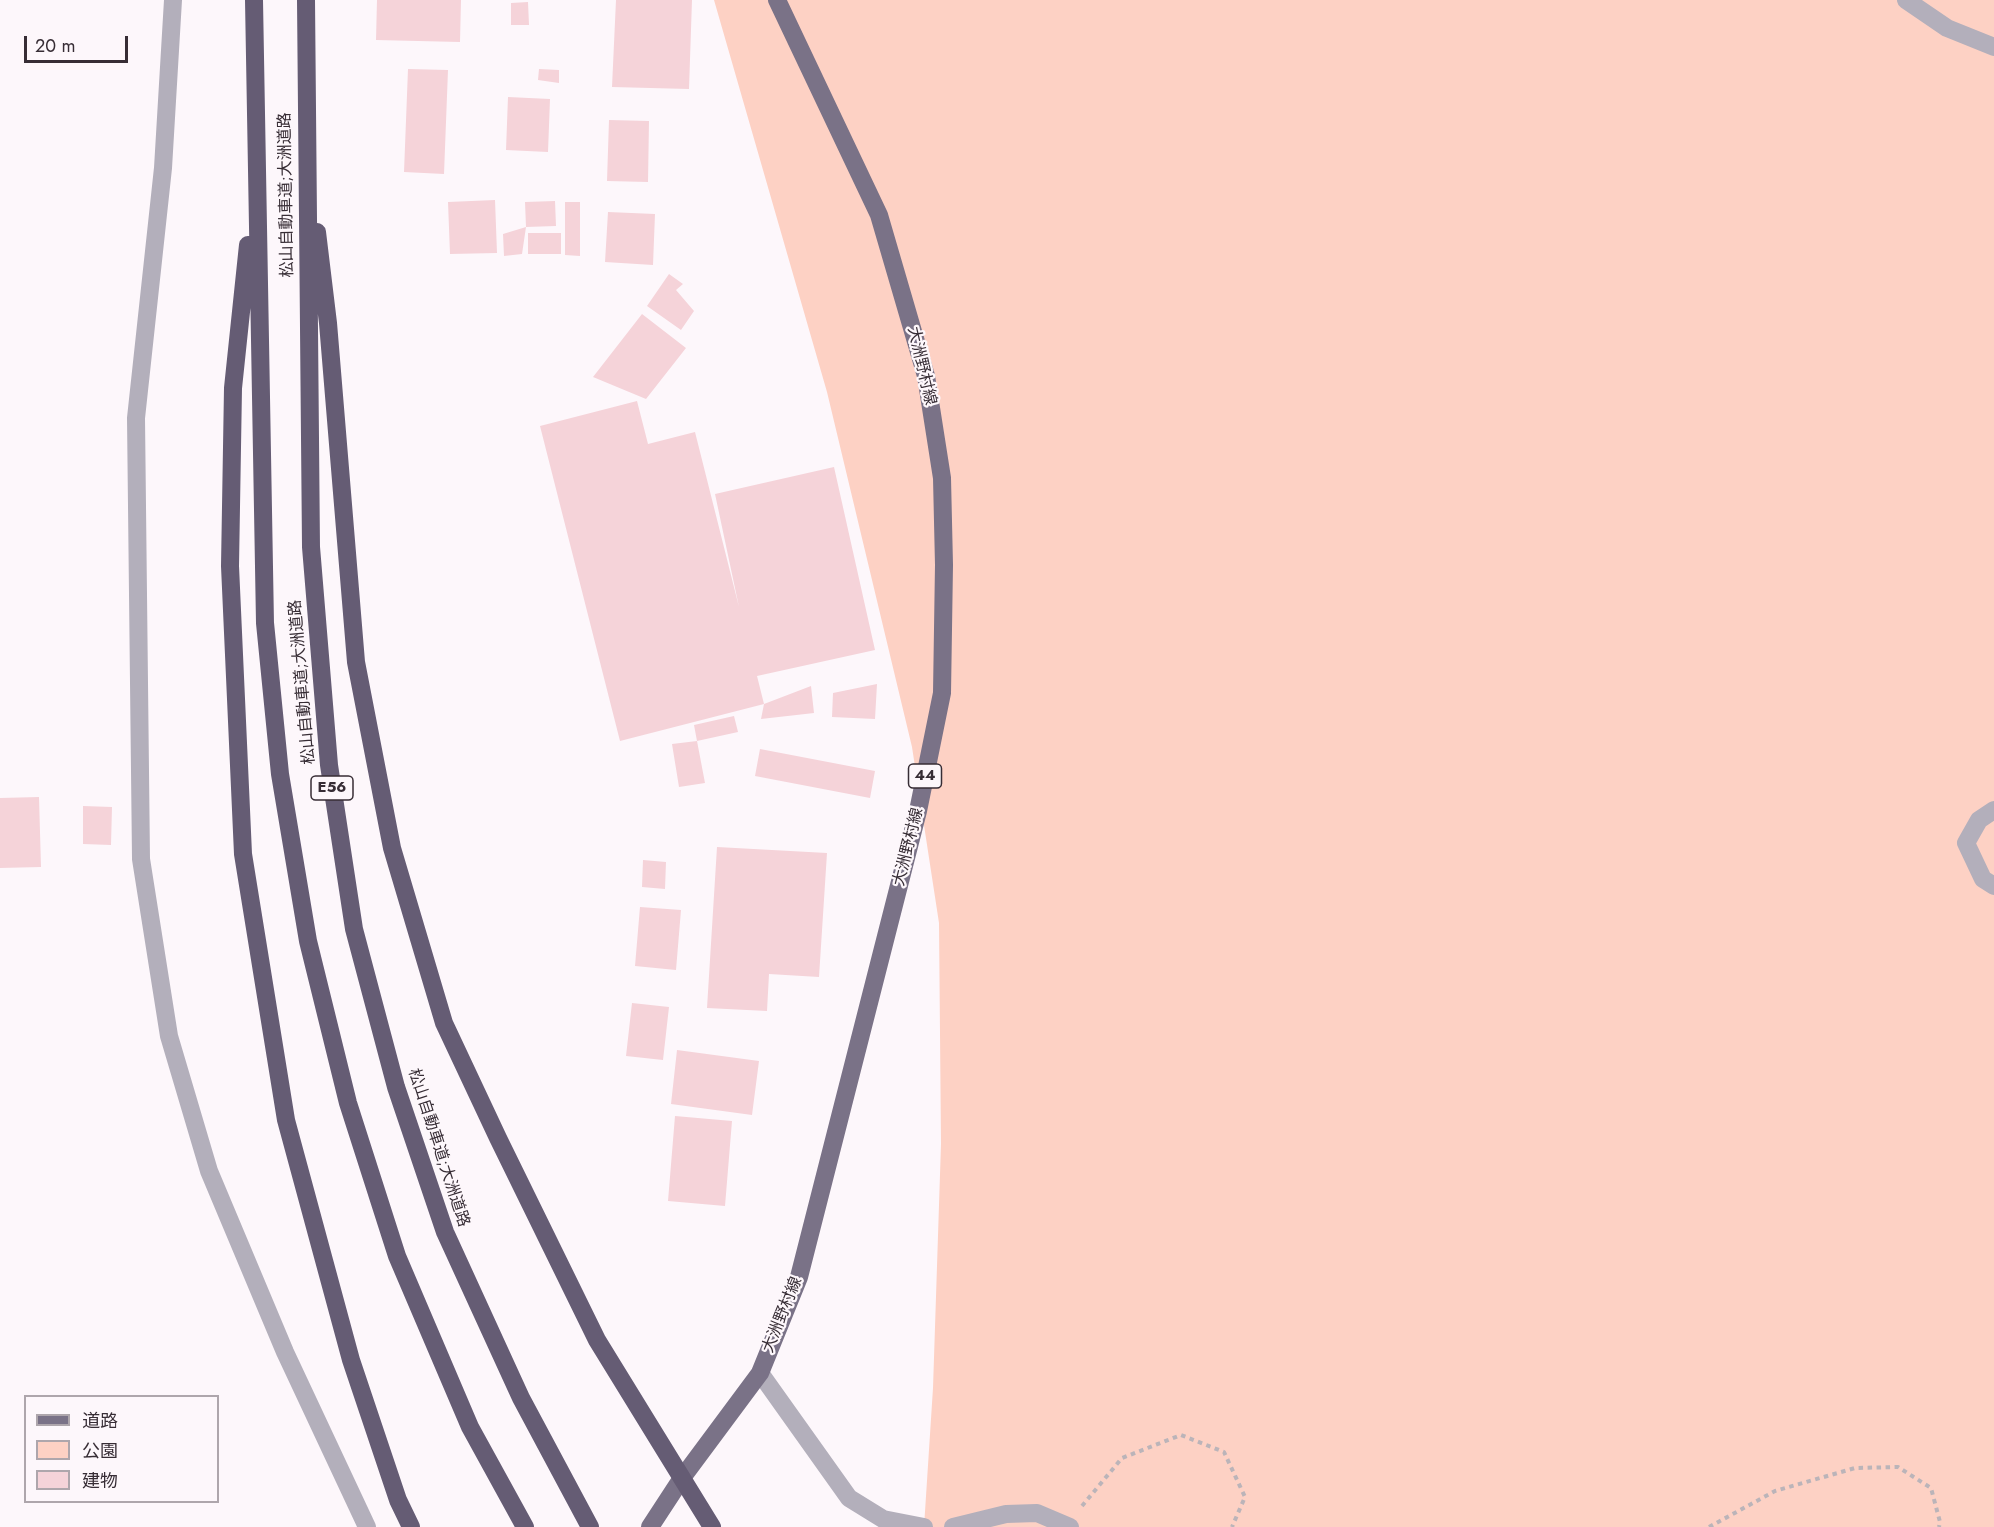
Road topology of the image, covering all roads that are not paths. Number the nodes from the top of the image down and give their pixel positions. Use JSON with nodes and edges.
{"nodes":[{"id":1,"x":173,"y":0,"type":"edge"},
{"id":2,"x":254,"y":0,"type":"edge"},
{"id":3,"x":306,"y":0,"type":"edge"},
{"id":4,"x":777,"y":0,"type":"edge"},
{"id":5,"x":1906,"y":0,"type":"edge"},
{"id":6,"x":1994,"y":47,"type":"edge"},
{"id":7,"x":306,"y":142,"type":"junction"},
{"id":8,"x":256,"y":165,"type":"junction"},
{"id":9,"x":1994,"y":810,"type":"edge"},
{"id":10,"x":1994,"y":886,"type":"edge"},
{"id":11,"x":760,"y":1373,"type":"junction"},
{"id":12,"x":682,"y":1479,"type":"junction"},
{"id":13,"x":1068,"y":1526,"type":"edge"},
{"id":14,"x":367,"y":1527,"type":"edge"},
{"id":15,"x":411,"y":1527,"type":"edge"},
{"id":16,"x":525,"y":1527,"type":"edge"},
{"id":17,"x":590,"y":1527,"type":"edge"},
{"id":18,"x":650,"y":1527,"type":"edge"},
{"id":19,"x":712,"y":1527,"type":"edge"},
{"id":20,"x":924,"y":1527,"type":"edge"},
{"id":21,"x":953,"y":1527,"type":"edge"}],
"edges":[{"from":1,"to":14,"type":"street"},
{"from":2,"to":8,"type":"highway","name":"松山自動車道;大洲道路"},
{"from":3,"to":7,"type":"highway","name":"松山自動車道;大洲道路","number":"E56"},
{"from":4,"to":11,"type":"main road","name":"大洲野村線","number":"44"},
{"from":5,"to":6,"type":"street"},
{"from":7,"to":12,"type":"highway"},
{"from":7,"to":17,"type":"highway","name":"松山自動車道;大洲道路","number":"E56"},
{"from":8,"to":15,"type":"highway"},
{"from":8,"to":16,"type":"highway","name":"松山自動車道;大洲道路"},
{"from":9,"to":10,"type":"street"},
{"from":11,"to":12,"type":"main road","name":"大洲野村線","number":"44"},
{"from":11,"to":20,"type":"street"},
{"from":12,"to":18,"type":"main road","name":"大洲野村線","number":"44"},
{"from":12,"to":19,"type":"highway"},
{"from":13,"to":21,"type":"street"}]}
